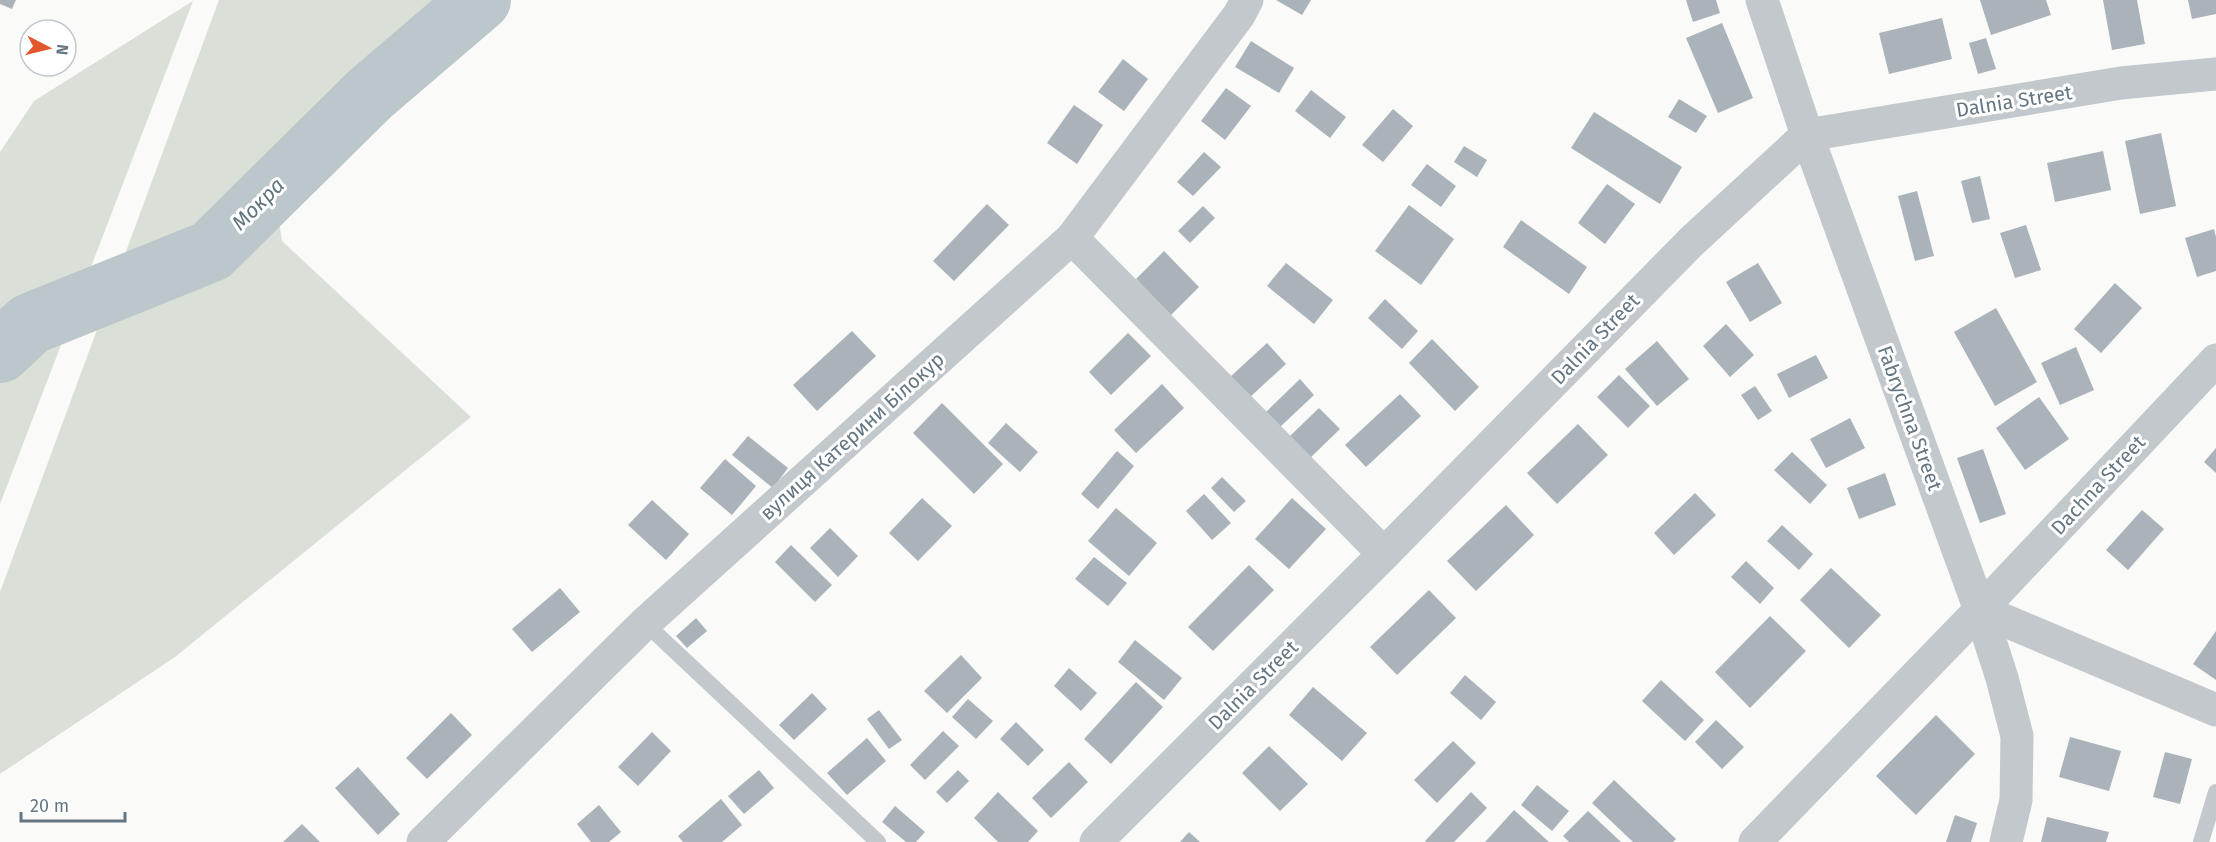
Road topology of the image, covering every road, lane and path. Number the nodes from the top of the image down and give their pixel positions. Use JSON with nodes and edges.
{"nodes":[{"id":1,"x":1246,"y":0,"type":"edge"},
{"id":2,"x":1762,"y":0,"type":"edge"},
{"id":3,"x":2216,"y":74,"type":"edge"},
{"id":4,"x":1807,"y":135,"type":"junction"},
{"id":5,"x":1072,"y":238,"type":"junction"},
{"id":6,"x":2216,"y":360,"type":"edge"},
{"id":7,"x":1384,"y":554,"type":"junction"},
{"id":8,"x":1980,"y":610,"type":"junction"},
{"id":9,"x":645,"y":623,"type":"junction"},
{"id":10,"x":2216,"y":710,"type":"edge"},
{"id":11,"x":2216,"y":792,"type":"edge"},
{"id":12,"x":423,"y":842,"type":"edge"},
{"id":13,"x":878,"y":842,"type":"edge"},
{"id":14,"x":1096,"y":842,"type":"edge"},
{"id":15,"x":1755,"y":842,"type":"edge"},
{"id":16,"x":2006,"y":842,"type":"edge"},
{"id":17,"x":2202,"y":842,"type":"edge"}],
"edges":[{"from":1,"to":5,"type":"street","name":"вулиця Катерини Білокур"},
{"from":2,"to":4,"type":"street","name":"Fabrychna Street"},
{"from":3,"to":4,"type":"street","name":"Dalnia Street"},
{"from":4,"to":7,"type":"street","name":"Dalnia Street"},
{"from":4,"to":8,"type":"street","name":"Fabrychna Street"},
{"from":5,"to":7,"type":"street"},
{"from":5,"to":9,"type":"street","name":"вулиця Катерини Білокур"},
{"from":6,"to":8,"type":"street","name":"Dachna Street"},
{"from":7,"to":14,"type":"street","name":"Dalnia Street"},
{"from":8,"to":10,"type":"street"},
{"from":8,"to":15,"type":"street","name":"Dachna Street"},
{"from":8,"to":16,"type":"street","name":"Fabrychna Street"},
{"from":9,"to":12,"type":"street","name":"вулиця Катерини Білокур"},
{"from":9,"to":13,"type":"lane"},
{"from":11,"to":17,"type":"lane"}]}
